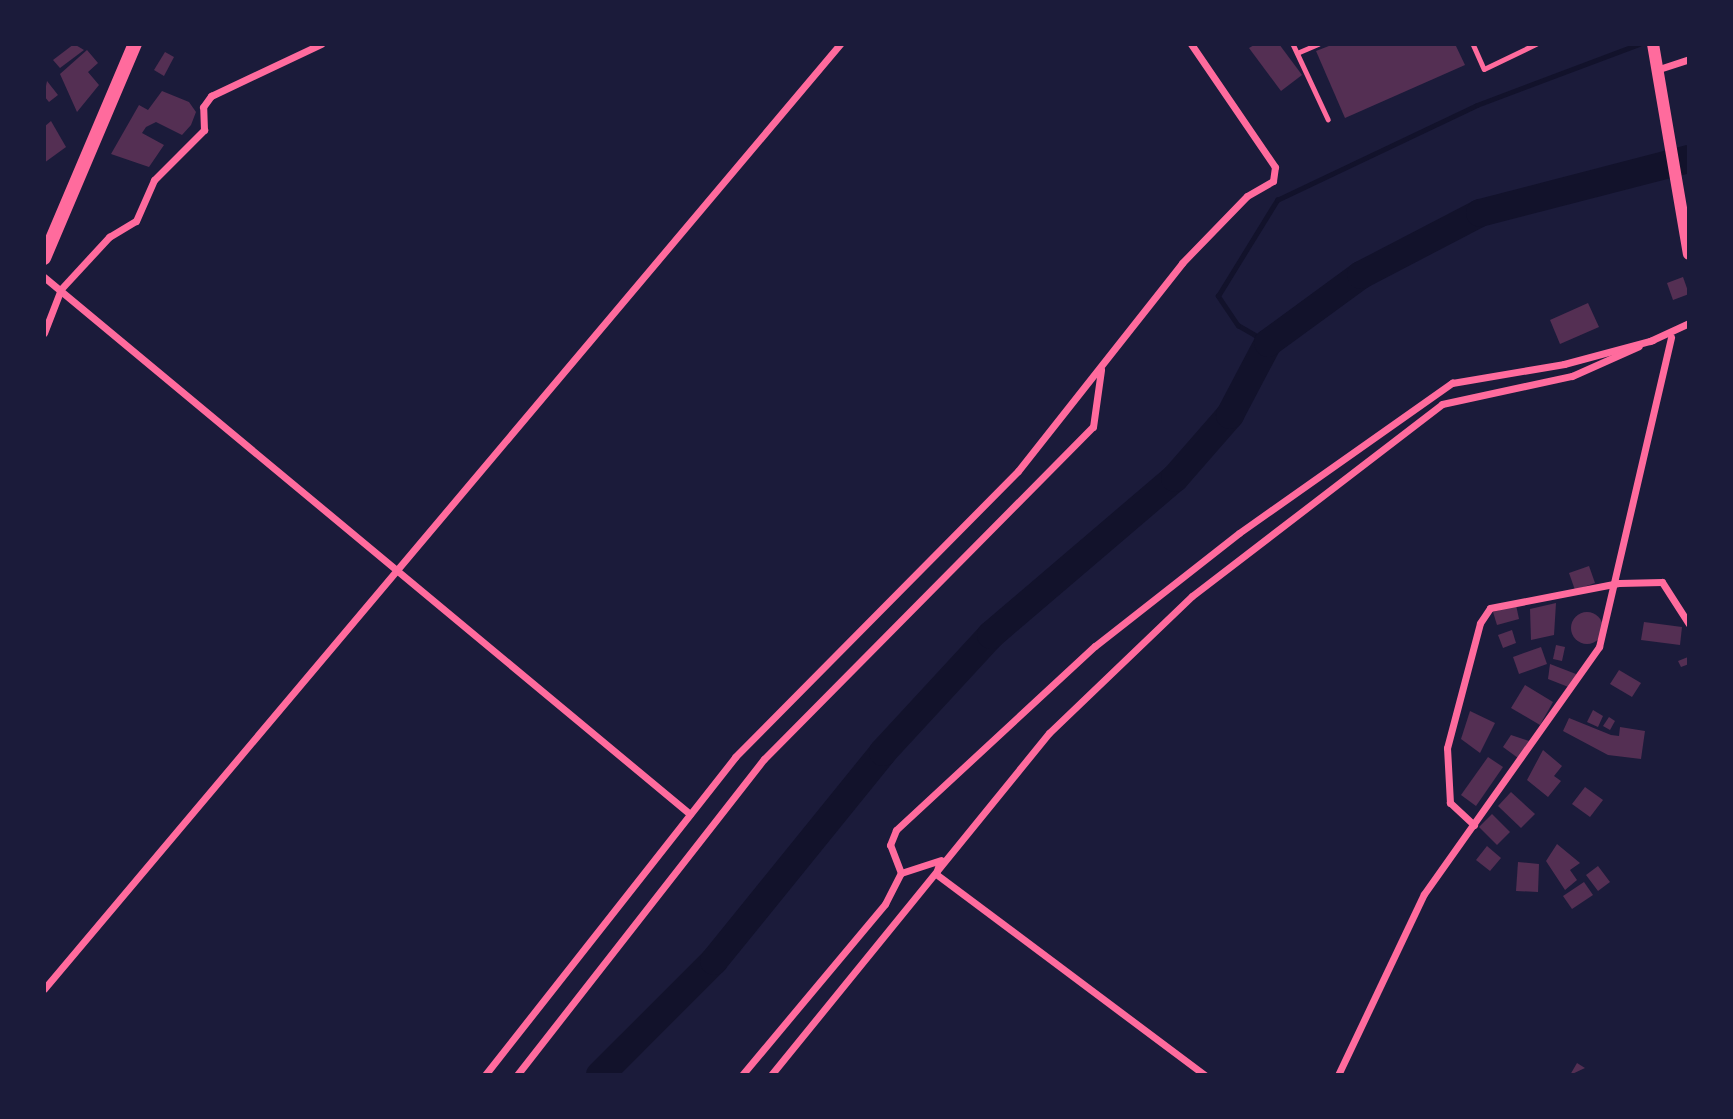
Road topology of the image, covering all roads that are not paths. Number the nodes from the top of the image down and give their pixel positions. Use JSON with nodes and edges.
{"nodes":[{"id":1,"x":135,"y":44,"type":"edge"},
{"id":2,"x":321,"y":44,"type":"edge"},
{"id":3,"x":841,"y":44,"type":"edge"},
{"id":4,"x":1191,"y":44,"type":"edge"},
{"id":5,"x":1293,"y":44,"type":"edge"},
{"id":6,"x":1318,"y":44,"type":"edge"},
{"id":7,"x":1473,"y":44,"type":"edge"},
{"id":8,"x":1536,"y":44,"type":"edge"},
{"id":9,"x":1653,"y":44,"type":"edge"},
{"id":10,"x":1297,"y":53,"type":"junction"},
{"id":11,"x":1689,"y":59,"type":"edge"},
{"id":12,"x":1655,"y":70,"type":"junction"},
{"id":13,"x":1328,"y":119,"type":"dead end"},
{"id":14,"x":1689,"y":253,"type":"edge"},
{"id":15,"x":44,"y":258,"type":"edge"},
{"id":16,"x":44,"y":276,"type":"edge"},
{"id":17,"x":61,"y":289,"type":"junction"},
{"id":18,"x":1689,"y":323,"type":"edge"},
{"id":19,"x":44,"y":333,"type":"edge"},
{"id":20,"x":1671,"y":337,"type":"junction"},
{"id":21,"x":1653,"y":340,"type":"junction"},
{"id":22,"x":1101,"y":369,"type":"junction"},
{"id":23,"x":398,"y":569,"type":"junction"},
{"id":24,"x":1619,"y":583,"type":"junction"},
{"id":25,"x":1689,"y":624,"type":"edge"},
{"id":26,"x":690,"y":814,"type":"junction"},
{"id":27,"x":1474,"y":825,"type":"junction"},
{"id":28,"x":941,"y":860,"type":"junction"},
{"id":29,"x":901,"y":873,"type":"junction"},
{"id":30,"x":44,"y":989,"type":"edge"},
{"id":31,"x":485,"y":1075,"type":"edge"},
{"id":32,"x":517,"y":1075,"type":"edge"},
{"id":33,"x":742,"y":1075,"type":"edge"},
{"id":34,"x":771,"y":1075,"type":"edge"},
{"id":35,"x":1205,"y":1075,"type":"edge"},
{"id":36,"x":1338,"y":1075,"type":"edge"}],
"edges":[{"from":1,"to":15,"type":"main road"},
{"from":2,"to":17,"type":"street"},
{"from":3,"to":23,"type":"street"},
{"from":4,"to":22,"type":"street"},
{"from":5,"to":10,"type":"lane"},
{"from":6,"to":10,"type":"lane"},
{"from":7,"to":8,"type":"lane"},
{"from":9,"to":12,"type":"main road"},
{"from":10,"to":13,"type":"lane"},
{"from":11,"to":12,"type":"street"},
{"from":12,"to":14,"type":"main road"},
{"from":16,"to":17,"type":"street"},
{"from":17,"to":19,"type":"street"},
{"from":17,"to":23,"type":"street"},
{"from":18,"to":20,"type":"street"},
{"from":20,"to":21,"type":"street"},
{"from":20,"to":24,"type":"street"},
{"from":21,"to":28,"type":"street"},
{"from":21,"to":29,"type":"street"},
{"from":22,"to":26,"type":"street"},
{"from":22,"to":32,"type":"street"},
{"from":23,"to":26,"type":"street"},
{"from":23,"to":30,"type":"street"},
{"from":24,"to":25,"type":"street"},
{"from":24,"to":27,"type":"street"},
{"from":24,"to":27,"type":"street"},
{"from":26,"to":31,"type":"street"},
{"from":27,"to":36,"type":"street"},
{"from":28,"to":29,"type":"street"},
{"from":28,"to":34,"type":"street"},
{"from":28,"to":35,"type":"street"},
{"from":29,"to":33,"type":"street"}]}
